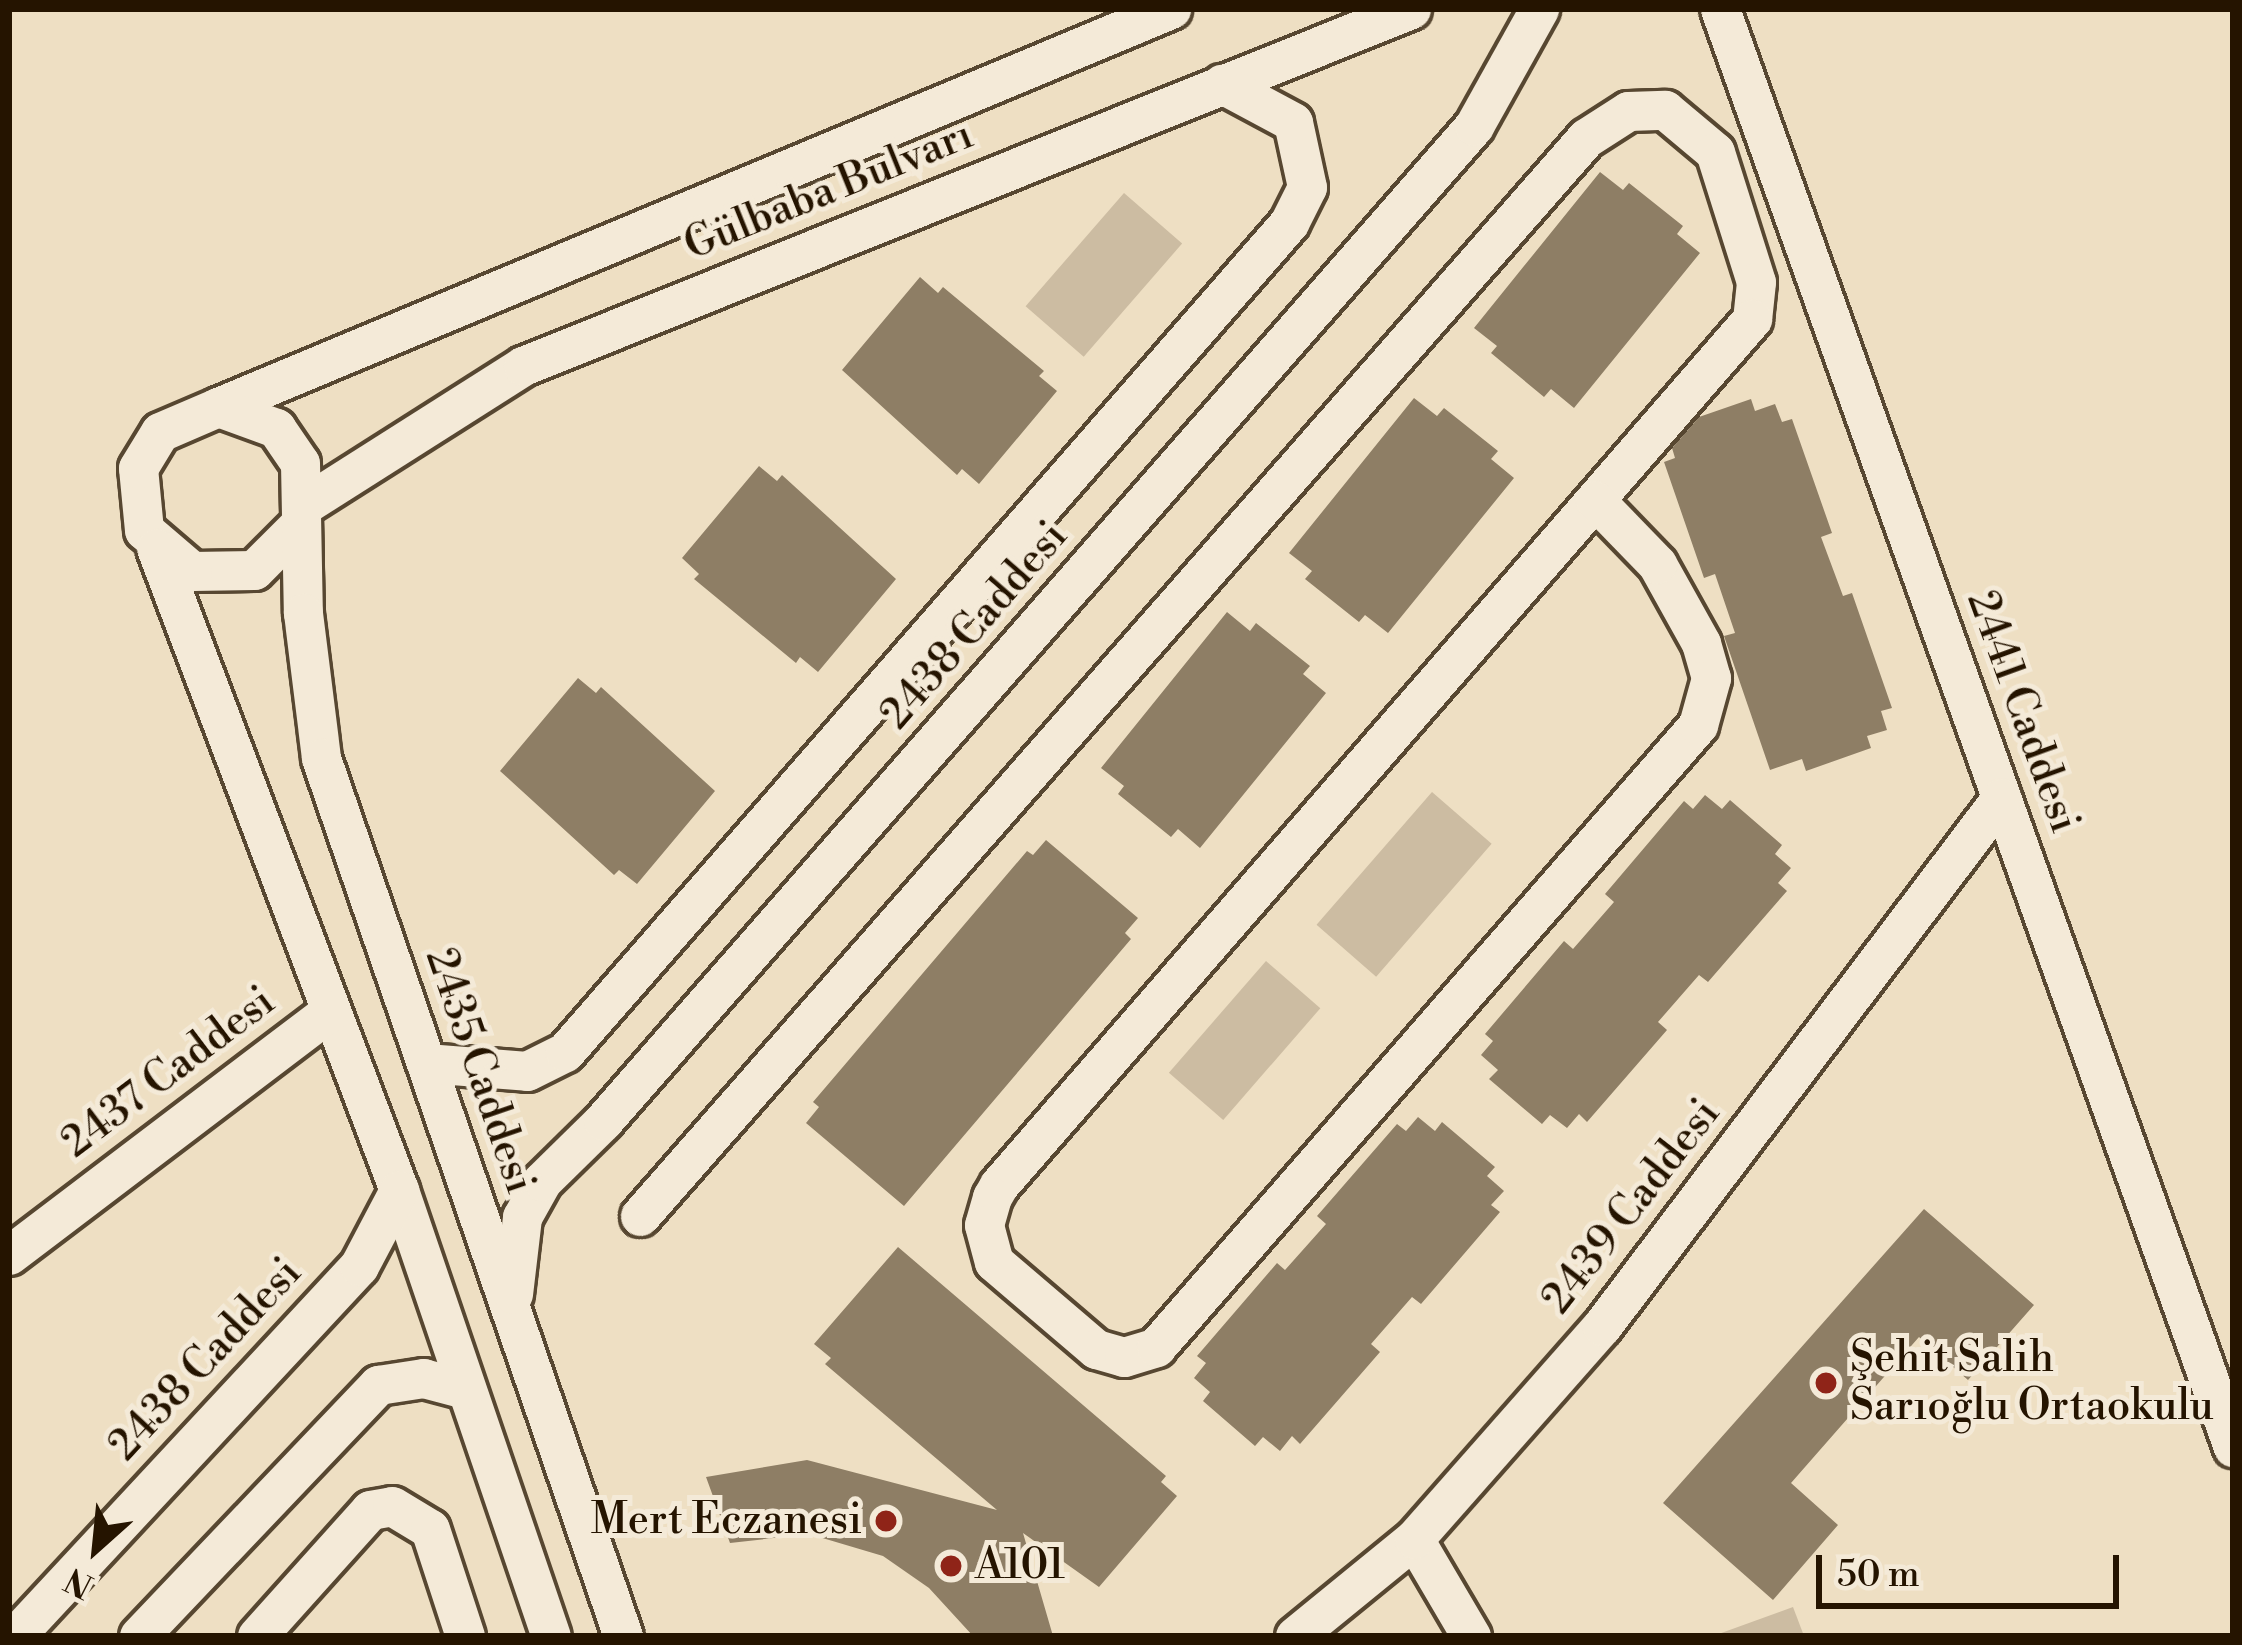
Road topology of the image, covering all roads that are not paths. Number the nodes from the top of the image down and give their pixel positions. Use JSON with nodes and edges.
{"nodes":[{"id":1,"x":1171,"y":9,"type":"edge"},
{"id":2,"x":1411,"y":9,"type":"edge"},
{"id":3,"x":1539,"y":9,"type":"edge"},
{"id":4,"x":1720,"y":9,"type":"edge"},
{"id":5,"x":1222,"y":84,"type":"junction"},
{"id":6,"x":1813,"y":269,"type":"junction"},
{"id":7,"x":1758,"y":296,"type":"junction"},
{"id":8,"x":218,"y":407,"type":"junction"},
{"id":9,"x":1595,"y":500,"type":"junction"},
{"id":10,"x":301,"y":515,"type":"junction"},
{"id":11,"x":156,"y":548,"type":"junction"},
{"id":12,"x":2001,"y":798,"type":"junction"},
{"id":13,"x":331,"y":1011,"type":"junction"},
{"id":14,"x":426,"y":1063,"type":"junction"},
{"id":15,"x":399,"y":1190,"type":"junction"},
{"id":16,"x":640,"y":1216,"type":"dead end"},
{"id":17,"x":9,"y":1255,"type":"edge"},
{"id":18,"x":512,"y":1312,"type":"junction"},
{"id":19,"x":465,"y":1389,"type":"junction"},
{"id":20,"x":2233,"y":1447,"type":"edge"},
{"id":21,"x":1414,"y":1539,"type":"junction"},
{"id":22,"x":145,"y":1634,"type":"edge"},
{"id":23,"x":15,"y":1636,"type":"edge"},
{"id":24,"x":257,"y":1636,"type":"edge"},
{"id":25,"x":465,"y":1636,"type":"edge"},
{"id":26,"x":551,"y":1636,"type":"edge"},
{"id":27,"x":623,"y":1636,"type":"edge"},
{"id":28,"x":1295,"y":1636,"type":"edge"},
{"id":29,"x":1471,"y":1636,"type":"edge"}],
"edges":[{"from":1,"to":8,"type":"street","name":"Gülbaba Bulvarı"},
{"from":2,"to":5,"type":"street","name":"Gülbaba Bulvarı"},
{"from":3,"to":18,"type":"street","name":"2438 Caddesi"},
{"from":4,"to":6,"type":"street","name":"2441 Caddesi"},
{"from":5,"to":10,"type":"street","name":"Gülbaba Bulvarı"},
{"from":5,"to":14,"type":"street","name":"2438 Caddesi"},
{"from":6,"to":7,"type":"street"},
{"from":6,"to":12,"type":"street","name":"2441 Caddesi"},
{"from":7,"to":9,"type":"street"},
{"from":7,"to":16,"type":"street"},
{"from":8,"to":10,"type":"street"},
{"from":8,"to":11,"type":"street","name":"Gülbaba Bulvarı"},
{"from":9,"to":9,"type":"street"},
{"from":10,"to":11,"type":"street","name":"Gülbaba Bulvarı"},
{"from":10,"to":14,"type":"street","name":"2435 Caddesi"},
{"from":11,"to":13,"type":"street"},
{"from":12,"to":20,"type":"street","name":"2441 Caddesi"},
{"from":12,"to":21,"type":"street","name":"2439 Caddesi"},
{"from":13,"to":15,"type":"street"},
{"from":13,"to":17,"type":"street","name":"2437 Caddesi"},
{"from":14,"to":18,"type":"street","name":"2435 Caddesi"},
{"from":15,"to":19,"type":"street"},
{"from":15,"to":23,"type":"street","name":"2438 Caddesi"},
{"from":18,"to":27,"type":"street","name":"2435 Caddesi"},
{"from":19,"to":22,"type":"street"},
{"from":19,"to":26,"type":"street"},
{"from":21,"to":28,"type":"street","name":"2439 Caddesi"},
{"from":21,"to":29,"type":"street"},
{"from":24,"to":25,"type":"street"}]}
